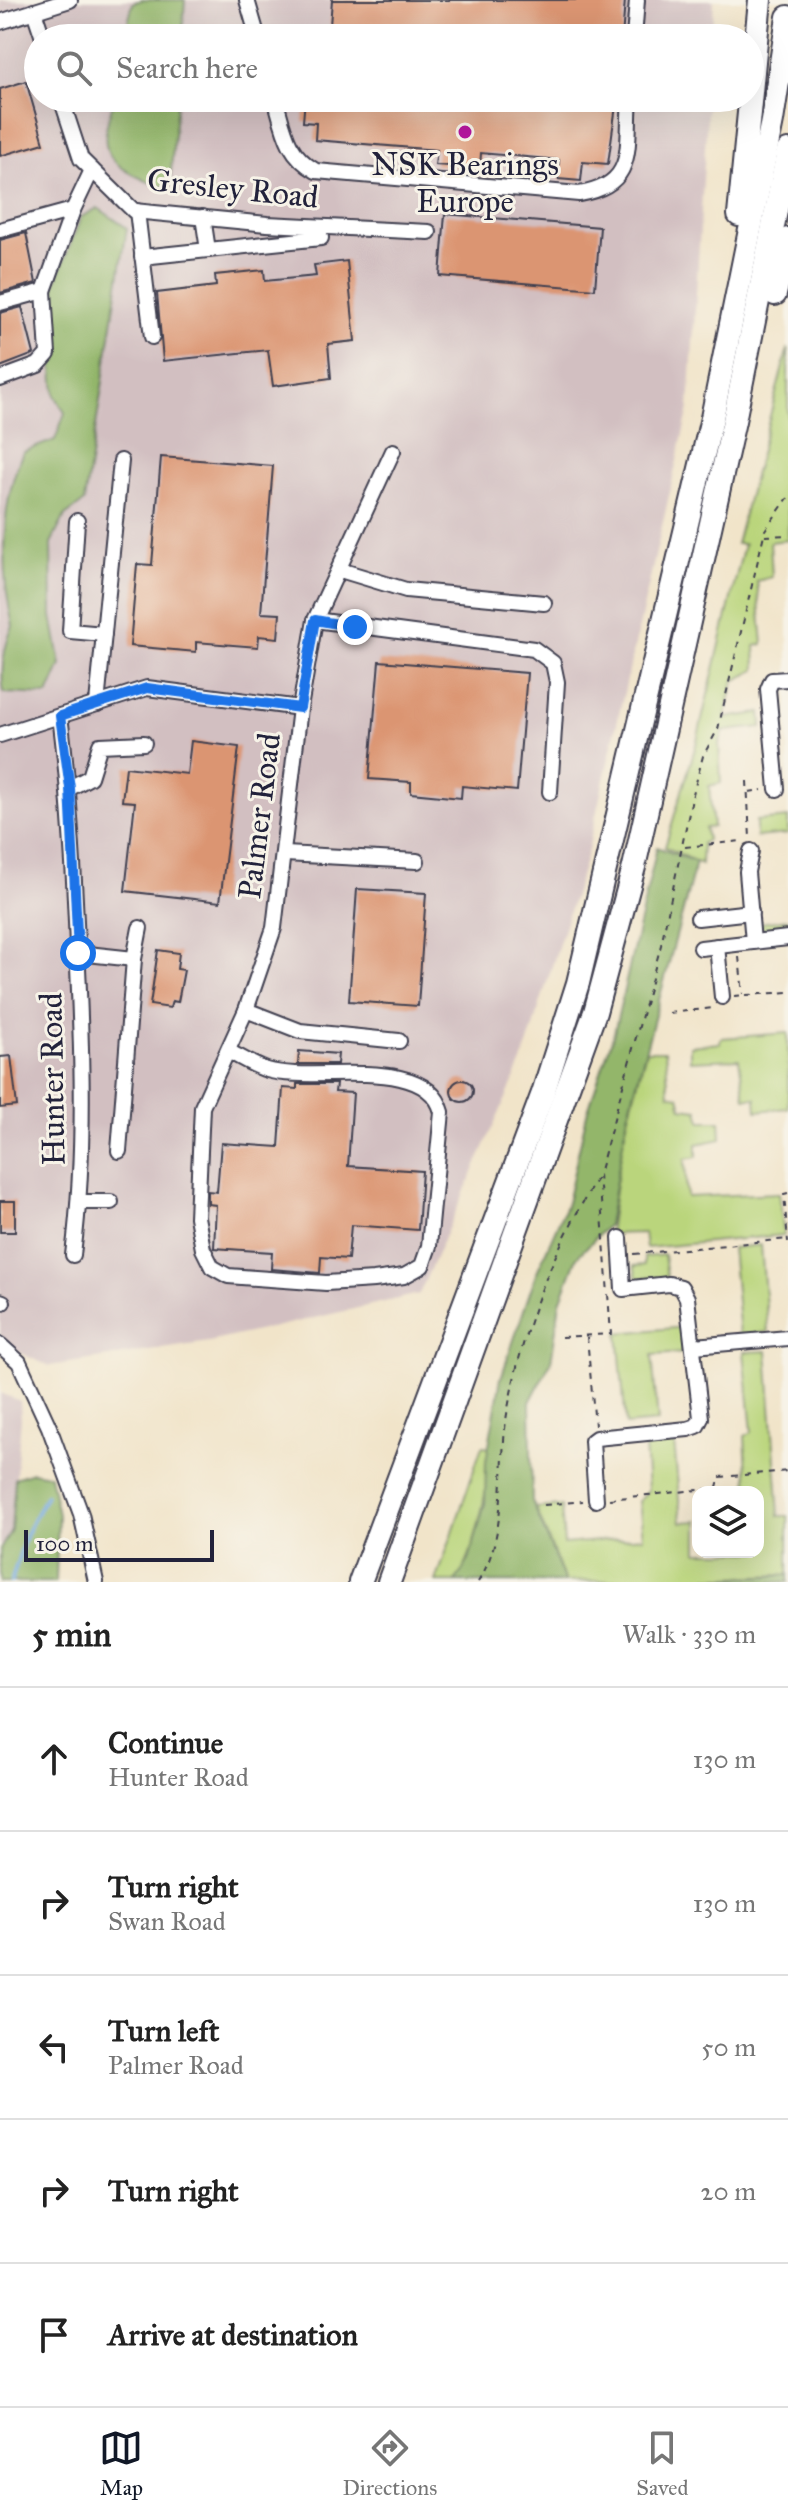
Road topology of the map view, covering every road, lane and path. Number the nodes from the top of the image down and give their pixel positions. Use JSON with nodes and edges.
{"nodes":[{"id":1,"x":70,"y":0,"type":"edge"},
{"id":2,"x":247,"y":0,"type":"edge"},
{"id":3,"x":637,"y":0,"type":"edge"},
{"id":4,"x":760,"y":0,"type":"edge"},
{"id":5,"x":34,"y":11,"type":"junction"},
{"id":6,"x":788,"y":17,"type":"edge"},
{"id":7,"x":0,"y":22,"type":"edge"},
{"id":8,"x":38,"y":24,"type":"edge"},
{"id":9,"x":254,"y":24,"type":"edge"},
{"id":10,"x":635,"y":24,"type":"edge"},
{"id":11,"x":758,"y":24,"type":"edge"},
{"id":12,"x":66,"y":112,"type":"edge"},
{"id":13,"x":279,"y":112,"type":"edge"},
{"id":14,"x":629,"y":112,"type":"edge"},
{"id":15,"x":749,"y":112,"type":"edge"},
{"id":16,"x":788,"y":151,"type":"edge"},
{"id":17,"x":92,"y":170,"type":"junction"},
{"id":18,"x":73,"y":210,"type":"junction"},
{"id":19,"x":137,"y":211,"type":"junction"},
{"id":20,"x":203,"y":217,"type":"junction"},
{"id":21,"x":267,"y":224,"type":"junction"},
{"id":22,"x":0,"y":230,"type":"edge"},
{"id":23,"x":429,"y":232,"type":"dead end"},
{"id":24,"x":321,"y":238,"type":"dead end"},
{"id":25,"x":788,"y":239,"type":"edge"},
{"id":26,"x":269,"y":244,"type":"junction"},
{"id":27,"x":208,"y":250,"type":"junction"},
{"id":28,"x":142,"y":257,"type":"junction"},
{"id":29,"x":44,"y":291,"type":"junction"},
{"id":30,"x":0,"y":303,"type":"edge"},
{"id":31,"x":152,"y":337,"type":"dead end"},
{"id":32,"x":0,"y":379,"type":"edge"},
{"id":33,"x":723,"y":419,"type":"junction"},
{"id":34,"x":393,"y":451,"type":"dead end"},
{"id":35,"x":121,"y":461,"type":"dead end"},
{"id":36,"x":788,"y":498,"type":"edge"},
{"id":37,"x":77,"y":521,"type":"dead end"},
{"id":38,"x":788,"y":535,"type":"edge"},
{"id":39,"x":763,"y":536,"type":"junction"},
{"id":40,"x":340,"y":570,"type":"junction"},
{"id":41,"x":544,"y":603,"type":"dead end"},
{"id":42,"x":315,"y":620,"type":"junction"},
{"id":43,"x":104,"y":634,"type":"junction"},
{"id":44,"x":788,"y":679,"type":"edge"},
{"id":45,"x":97,"y":704,"type":"junction"},
{"id":46,"x":300,"y":708,"type":"junction"},
{"id":47,"x":60,"y":716,"type":"junction"},
{"id":48,"x":0,"y":735,"type":"edge"},
{"id":49,"x":144,"y":743,"type":"dead end"},
{"id":50,"x":747,"y":781,"type":"dead end"},
{"id":51,"x":70,"y":788,"type":"junction"},
{"id":52,"x":777,"y":789,"type":"dead end"},
{"id":53,"x":550,"y":792,"type":"dead end"},
{"id":54,"x":684,"y":847,"type":"junction"},
{"id":55,"x":751,"y":851,"type":"dead end"},
{"id":56,"x":285,"y":854,"type":"junction"},
{"id":57,"x":417,"y":861,"type":"dead end"},
{"id":58,"x":751,"y":912,"type":"junction"},
{"id":59,"x":698,"y":918,"type":"dead end"},
{"id":60,"x":140,"y":928,"type":"dead end"},
{"id":61,"x":788,"y":938,"type":"edge"},
{"id":62,"x":746,"y":943,"type":"junction"},
{"id":63,"x":717,"y":946,"type":"junction"},
{"id":64,"x":701,"y":948,"type":"dead end"},
{"id":65,"x":78,"y":953,"type":"junction"},
{"id":66,"x":134,"y":959,"type":"junction"},
{"id":67,"x":744,"y":996,"type":"dead end"},
{"id":68,"x":722,"y":997,"type":"dead end"},
{"id":69,"x":246,"y":1010,"type":"junction"},
{"id":70,"x":399,"y":1041,"type":"dead end"},
{"id":71,"x":228,"y":1051,"type":"junction"},
{"id":72,"x":119,"y":1151,"type":"dead end"},
{"id":73,"x":599,"y":1174,"type":"junction"},
{"id":74,"x":788,"y":1193,"type":"edge"},
{"id":75,"x":79,"y":1202,"type":"junction"},
{"id":76,"x":111,"y":1202,"type":"dead end"},
{"id":77,"x":620,"y":1238,"type":"dead end"},
{"id":78,"x":788,"y":1241,"type":"edge"},
{"id":79,"x":73,"y":1255,"type":"dead end"},
{"id":80,"x":621,"y":1255,"type":"junction"},
{"id":81,"x":587,"y":1336,"type":"junction"},
{"id":82,"x":561,"y":1337,"type":"dead end"},
{"id":83,"x":788,"y":1338,"type":"edge"},
{"id":84,"x":0,"y":1345,"type":"edge"},
{"id":85,"x":694,"y":1346,"type":"junction"},
{"id":86,"x":594,"y":1439,"type":"junction"},
{"id":87,"x":788,"y":1471,"type":"edge"},
{"id":88,"x":596,"y":1500,"type":"junction"},
{"id":89,"x":544,"y":1505,"type":"dead end"},
{"id":90,"x":96,"y":1582,"type":"edge"},
{"id":91,"x":360,"y":1582,"type":"edge"},
{"id":92,"x":389,"y":1582,"type":"edge"},
{"id":93,"x":478,"y":1582,"type":"edge"}],
"edges":[{"from":1,"to":5,"type":"street"},
{"from":2,"to":9,"type":"street"},
{"from":3,"to":10,"type":"street"},
{"from":4,"to":11,"type":"highway"},
{"from":5,"to":7,"type":"street"},
{"from":5,"to":8,"type":"street"},
{"from":6,"to":33,"type":"highway"},
{"from":12,"to":17,"type":"street","name":"Gresley Road"},
{"from":13,"to":14,"type":"street"},
{"from":15,"to":33,"type":"highway"},
{"from":16,"to":33,"type":"highway"},
{"from":17,"to":18,"type":"street"},
{"from":17,"to":19,"type":"street","name":"Gresley Road"},
{"from":18,"to":22,"type":"street"},
{"from":18,"to":29,"type":"street"},
{"from":19,"to":20,"type":"street","name":"Gresley Road"},
{"from":19,"to":28,"type":"street"},
{"from":20,"to":21,"type":"street","name":"Gresley Road"},
{"from":20,"to":27,"type":"street"},
{"from":21,"to":23,"type":"street","name":"Gresley Road"},
{"from":21,"to":26,"type":"street"},
{"from":24,"to":26,"type":"street"},
{"from":25,"to":33,"type":"highway"},
{"from":26,"to":27,"type":"street"},
{"from":27,"to":28,"type":"street"},
{"from":28,"to":31,"type":"street"},
{"from":29,"to":30,"type":"street"},
{"from":29,"to":32,"type":"street"},
{"from":33,"to":91,"type":"highway"},
{"from":33,"to":92,"type":"highway"},
{"from":34,"to":40,"type":"street","name":"Palmer Road"},
{"from":35,"to":43,"type":"street"},
{"from":36,"to":39,"type":"path"},
{"from":37,"to":43,"type":"street"},
{"from":38,"to":39,"type":"path"},
{"from":39,"to":54,"type":"path"},
{"from":40,"to":41,"type":"street"},
{"from":40,"to":42,"type":"street","name":"Palmer Road"},
{"from":42,"to":46,"type":"street","name":"Palmer Road"},
{"from":42,"to":53,"type":"street"},
{"from":43,"to":45,"type":"street"},
{"from":44,"to":52,"type":"street"},
{"from":45,"to":46,"type":"street"},
{"from":45,"to":47,"type":"street"},
{"from":46,"to":56,"type":"street","name":"Palmer Road"},
{"from":47,"to":48,"type":"street"},
{"from":47,"to":51,"type":"street","name":"Hunter Road"},
{"from":49,"to":51,"type":"street"},
{"from":50,"to":54,"type":"path"},
{"from":51,"to":65,"type":"street","name":"Hunter Road"},
{"from":54,"to":73,"type":"path"},
{"from":55,"to":58,"type":"street"},
{"from":56,"to":57,"type":"street"},
{"from":56,"to":69,"type":"street","name":"Palmer Road"},
{"from":58,"to":59,"type":"street"},
{"from":58,"to":62,"type":"street"},
{"from":60,"to":66,"type":"street"},
{"from":61,"to":62,"type":"street"},
{"from":62,"to":63,"type":"street"},
{"from":62,"to":67,"type":"path"},
{"from":63,"to":64,"type":"street"},
{"from":63,"to":68,"type":"street"},
{"from":65,"to":66,"type":"street"},
{"from":65,"to":75,"type":"street","name":"Hunter Road"},
{"from":66,"to":72,"type":"street"},
{"from":69,"to":70,"type":"street"},
{"from":69,"to":71,"type":"street","name":"Palmer Road"},
{"from":71,"to":71,"type":"street"},
{"from":73,"to":81,"type":"path"},
{"from":73,"to":93,"type":"path"},
{"from":74,"to":78,"type":"path"},
{"from":75,"to":76,"type":"street","name":"Hunter Road"},
{"from":75,"to":79,"type":"street","name":"Hunter Road"},
{"from":77,"to":80,"type":"street"},
{"from":78,"to":80,"type":"path"},
{"from":80,"to":85,"type":"street"},
{"from":81,"to":82,"type":"path"},
{"from":81,"to":86,"type":"path"},
{"from":83,"to":85,"type":"street"},
{"from":84,"to":90,"type":"street"},
{"from":85,"to":86,"type":"street"},
{"from":86,"to":88,"type":"street"},
{"from":87,"to":88,"type":"path"},
{"from":88,"to":89,"type":"path"}]}
